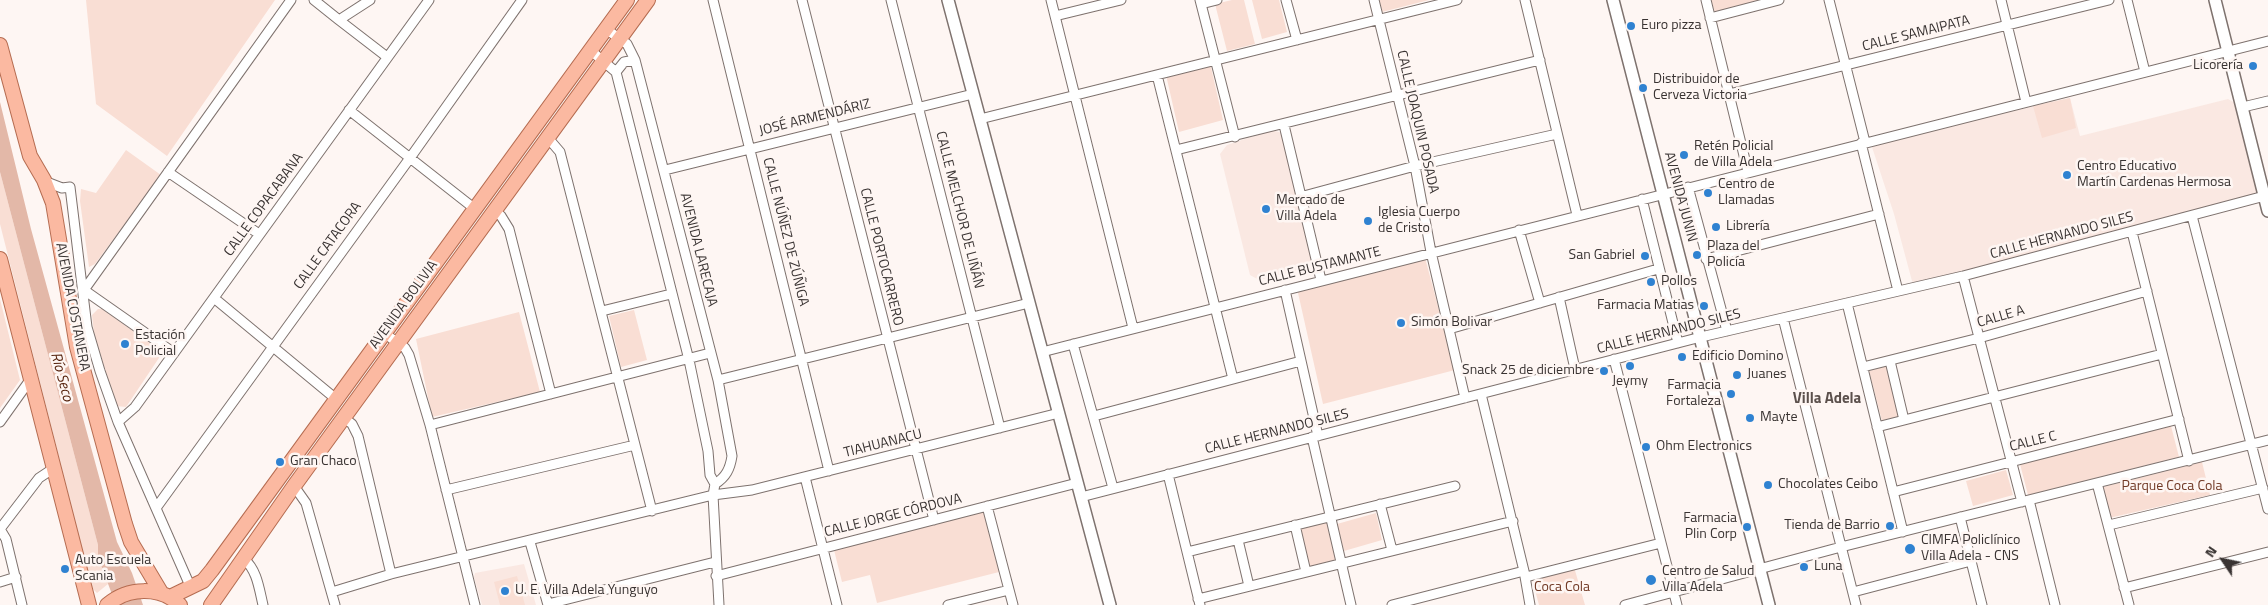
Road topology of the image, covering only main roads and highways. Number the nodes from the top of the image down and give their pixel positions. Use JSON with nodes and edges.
{"nodes":[{"id":1,"x":627,"y":0,"type":"edge"},
{"id":2,"x":648,"y":0,"type":"edge"},
{"id":3,"x":0,"y":44,"type":"edge"},
{"id":4,"x":0,"y":259,"type":"edge"},
{"id":5,"x":166,"y":597,"type":"edge"},
{"id":6,"x":88,"y":605,"type":"edge"},
{"id":7,"x":107,"y":605,"type":"edge"},
{"id":8,"x":211,"y":605,"type":"edge"}],
"edges":[{"from":1,"to":5,"type":"main road","name":"AVENIDA BOLIVIA"},
{"from":2,"to":8,"type":"main road","name":"AVENIDA BOLIVIA"},
{"from":3,"to":5,"type":"main road","name":"AVENIDA COSTANERA"},
{"from":4,"to":6,"type":"main road"},
{"from":5,"to":7,"type":"main road"}]}
